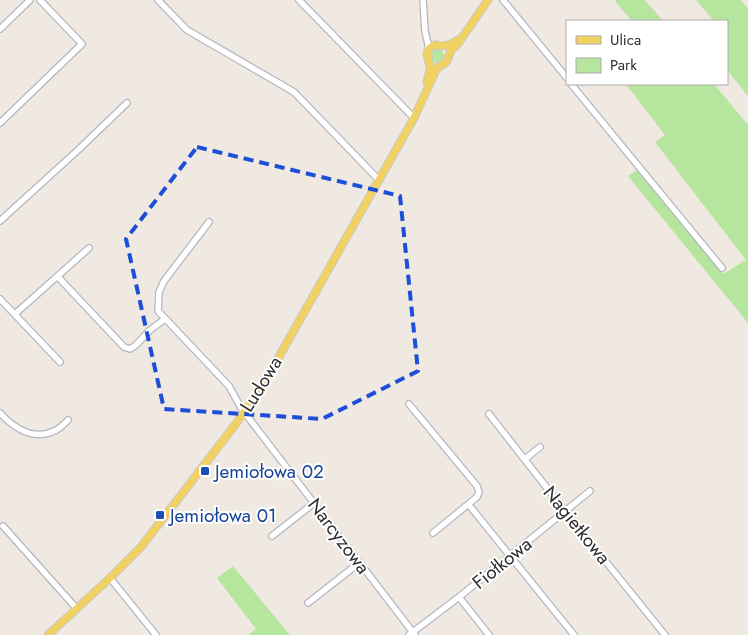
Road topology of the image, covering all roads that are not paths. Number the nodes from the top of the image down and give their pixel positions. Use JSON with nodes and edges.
{"nodes":[{"id":1,"x":30,"y":0,"type":"edge"},
{"id":2,"x":40,"y":0,"type":"edge"},
{"id":3,"x":158,"y":0,"type":"edge"},
{"id":4,"x":299,"y":0,"type":"edge"},
{"id":5,"x":423,"y":0,"type":"edge"},
{"id":6,"x":488,"y":0,"type":"edge"},
{"id":7,"x":503,"y":0,"type":"edge"},
{"id":8,"x":425,"y":24,"type":"junction"},
{"id":9,"x":0,"y":29,"type":"edge"},
{"id":10,"x":460,"y":39,"type":"junction"},
{"id":11,"x":440,"y":45,"type":"junction"},
{"id":12,"x":428,"y":50,"type":"junction"},
{"id":13,"x":448,"y":56,"type":"junction"},
{"id":14,"x":428,"y":62,"type":"junction"},
{"id":15,"x":439,"y":66,"type":"junction"},
{"id":16,"x":566,"y":77,"type":"edge"},
{"id":17,"x":572,"y":85,"type":"edge"},
{"id":18,"x":424,"y":97,"type":"junction"},
{"id":19,"x":127,"y":103,"type":"dead end"},
{"id":20,"x":414,"y":118,"type":"junction"},
{"id":21,"x":0,"y":123,"type":"edge"},
{"id":22,"x":379,"y":180,"type":"junction"},
{"id":23,"x":0,"y":221,"type":"edge"},
{"id":24,"x":209,"y":222,"type":"dead end"},
{"id":25,"x":89,"y":248,"type":"dead end"},
{"id":26,"x":722,"y":268,"type":"dead end"},
{"id":27,"x":58,"y":277,"type":"junction"},
{"id":28,"x":0,"y":298,"type":"edge"},
{"id":29,"x":15,"y":314,"type":"junction"},
{"id":30,"x":165,"y":319,"type":"junction"},
{"id":31,"x":60,"y":362,"type":"dead end"},
{"id":32,"x":409,"y":404,"type":"dead end"},
{"id":33,"x":245,"y":412,"type":"junction"},
{"id":34,"x":0,"y":413,"type":"edge"},
{"id":35,"x":489,"y":414,"type":"dead end"},
{"id":36,"x":68,"y":420,"type":"dead end"},
{"id":37,"x":540,"y":447,"type":"dead end"},
{"id":38,"x":525,"y":459,"type":"junction"},
{"id":39,"x":590,"y":491,"type":"dead end"},
{"id":40,"x":314,"y":503,"type":"junction"},
{"id":41,"x":469,"y":505,"type":"junction"},
{"id":42,"x":565,"y":511,"type":"junction"},
{"id":43,"x":3,"y":526,"type":"dead end"},
{"id":44,"x":433,"y":533,"type":"dead end"},
{"id":45,"x":272,"y":536,"type":"dead end"},
{"id":46,"x":511,"y":556,"type":"junction"},
{"id":47,"x":359,"y":562,"type":"junction"},
{"id":48,"x":110,"y":578,"type":"junction"},
{"id":49,"x":459,"y":598,"type":"junction"},
{"id":50,"x":308,"y":603,"type":"dead end"},
{"id":51,"x":77,"y":609,"type":"junction"},
{"id":52,"x":412,"y":634,"type":"edge"},
{"id":53,"x":48,"y":635,"type":"edge"},
{"id":54,"x":156,"y":635,"type":"edge"},
{"id":55,"x":489,"y":635,"type":"edge"},
{"id":56,"x":574,"y":635,"type":"edge"},
{"id":57,"x":666,"y":635,"type":"edge"}],
"edges":[{"from":1,"to":9,"type":"street"},
{"from":2,"to":21,"type":"street"},
{"from":3,"to":22,"type":"street"},
{"from":4,"to":20,"type":"street"},
{"from":5,"to":8,"type":"street"},
{"from":6,"to":10,"type":"main road","name":"Ludowa"},
{"from":7,"to":16,"type":"street"},
{"from":8,"to":11,"type":"street"},
{"from":8,"to":12,"type":"street"},
{"from":10,"to":11,"type":"main road"},
{"from":10,"to":13,"type":"main road","name":"Ludowa"},
{"from":11,"to":12,"type":"main road"},
{"from":11,"to":13,"type":"main road"},
{"from":12,"to":14,"type":"main road","name":"Ludowa"},
{"from":13,"to":15,"type":"main road","name":"Ludowa"},
{"from":14,"to":15,"type":"main road"},
{"from":14,"to":18,"type":"main road","name":"Ludowa"},
{"from":15,"to":18,"type":"main road","name":"Ludowa"},
{"from":17,"to":26,"type":"street"},
{"from":18,"to":20,"type":"main road","name":"Ludowa"},
{"from":19,"to":23,"type":"street"},
{"from":20,"to":22,"type":"main road","name":"Ludowa"},
{"from":22,"to":33,"type":"main road","name":"Ludowa"},
{"from":24,"to":30,"type":"street"},
{"from":25,"to":27,"type":"street"},
{"from":27,"to":29,"type":"street"},
{"from":27,"to":30,"type":"street"},
{"from":28,"to":29,"type":"street"},
{"from":29,"to":31,"type":"street"},
{"from":30,"to":33,"type":"street","name":"Narcyzowa"},
{"from":32,"to":41,"type":"street"},
{"from":33,"to":40,"type":"street","name":"Narcyzowa"},
{"from":33,"to":48,"type":"main road","name":"Ludowa"},
{"from":34,"to":36,"type":"street"},
{"from":35,"to":38,"type":"street","name":"Nagietkowa"},
{"from":37,"to":38,"type":"street"},
{"from":38,"to":42,"type":"street","name":"Nagietkowa"},
{"from":39,"to":42,"type":"street","name":"Fiołkowa"},
{"from":40,"to":45,"type":"street"},
{"from":40,"to":47,"type":"street","name":"Narcyzowa"},
{"from":41,"to":44,"type":"street"},
{"from":41,"to":46,"type":"street"},
{"from":42,"to":46,"type":"street","name":"Fiołkowa"},
{"from":42,"to":57,"type":"street","name":"Nagietkowa"},
{"from":43,"to":51,"type":"street"},
{"from":46,"to":49,"type":"street","name":"Fiołkowa"},
{"from":46,"to":56,"type":"street"},
{"from":47,"to":50,"type":"street"},
{"from":47,"to":52,"type":"street","name":"Narcyzowa"},
{"from":48,"to":51,"type":"main road","name":"Ludowa"},
{"from":48,"to":54,"type":"street"},
{"from":49,"to":52,"type":"street","name":"Fiołkowa"},
{"from":49,"to":55,"type":"street"},
{"from":51,"to":53,"type":"main road","name":"Ludowa"}]}
